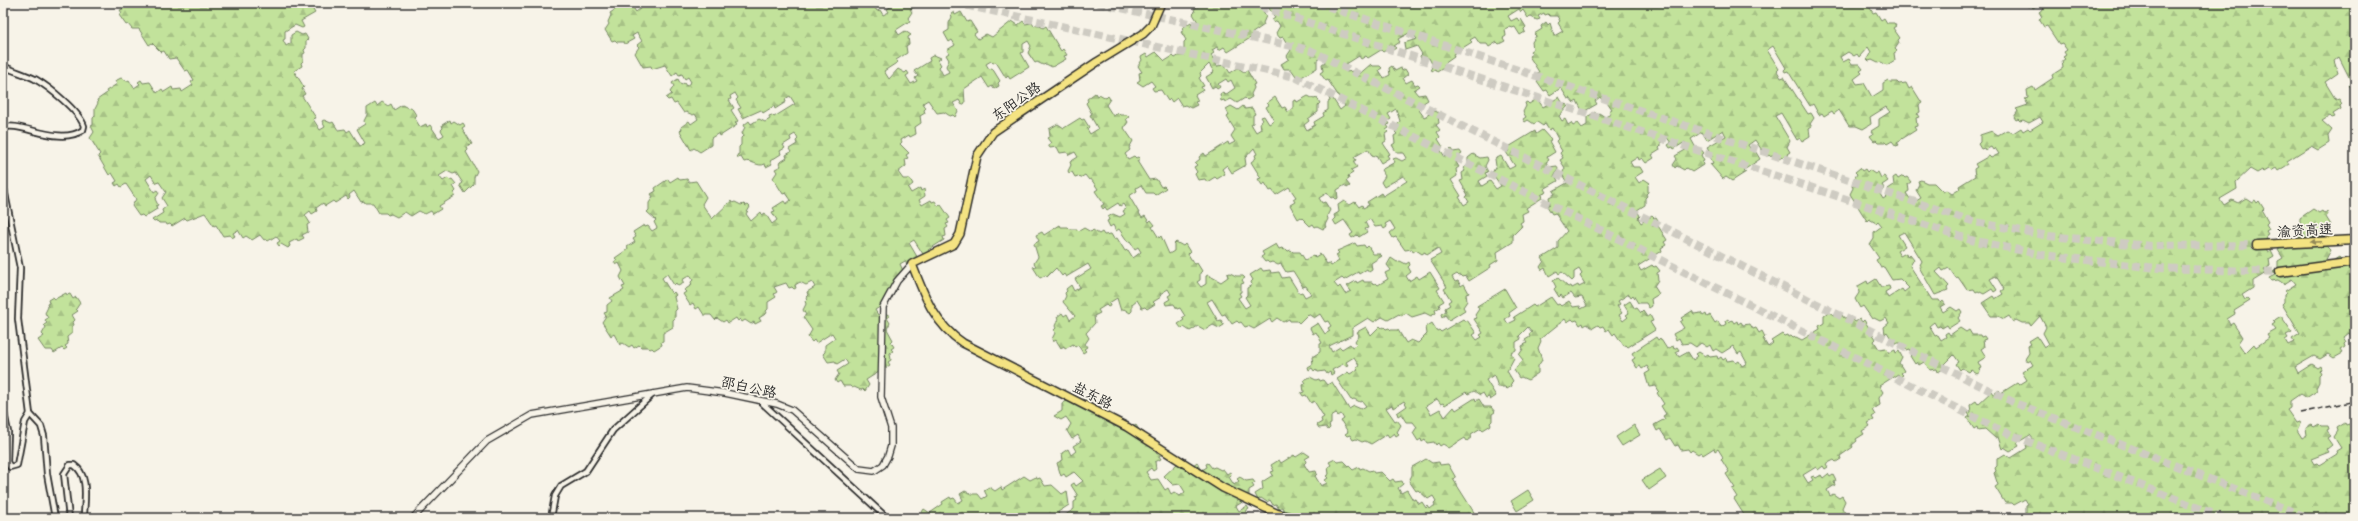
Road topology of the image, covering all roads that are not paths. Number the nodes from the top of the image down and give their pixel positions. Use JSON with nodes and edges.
{"nodes":[{"id":1,"x":1161,"y":3,"type":"edge"},
{"id":2,"x":3,"y":66,"type":"edge"},
{"id":3,"x":3,"y":128,"type":"edge"},
{"id":4,"x":3,"y":184,"type":"edge"},
{"id":5,"x":2355,"y":240,"type":"edge"},
{"id":6,"x":2257,"y":245,"type":"tunnel mouth"},
{"id":7,"x":2355,"y":262,"type":"edge"},
{"id":8,"x":912,"y":264,"type":"junction"},
{"id":9,"x":2280,"y":272,"type":"tunnel mouth"},
{"id":10,"x":654,"y":394,"type":"junction"},
{"id":11,"x":759,"y":400,"type":"junction"},
{"id":12,"x":3,"y":408,"type":"edge"},
{"id":13,"x":30,"y":414,"type":"junction"},
{"id":14,"x":55,"y":518,"type":"edge"},
{"id":15,"x":69,"y":518,"type":"edge"},
{"id":16,"x":84,"y":518,"type":"edge"},
{"id":17,"x":413,"y":518,"type":"edge"},
{"id":18,"x":551,"y":518,"type":"edge"},
{"id":19,"x":887,"y":518,"type":"edge"},
{"id":20,"x":1294,"y":518,"type":"edge"}],
"edges":[{"from":1,"to":8,"type":"highway","name":"东阳公路"},
{"from":2,"to":3,"type":"street"},
{"from":4,"to":13,"type":"street"},
{"from":5,"to":6,"type":"highway","name":"渝资高速","one_way":true},
{"from":7,"to":9,"type":"highway"},
{"from":8,"to":11,"type":"street","name":"邵白公路"},
{"from":8,"to":20,"type":"highway","name":"盐东路"},
{"from":10,"to":11,"type":"street","name":"邵白公路"},
{"from":10,"to":17,"type":"street","name":"邵白公路"},
{"from":10,"to":18,"type":"street"},
{"from":11,"to":19,"type":"street"},
{"from":12,"to":13,"type":"street"},
{"from":13,"to":14,"type":"street"},
{"from":15,"to":16,"type":"street"}]}
